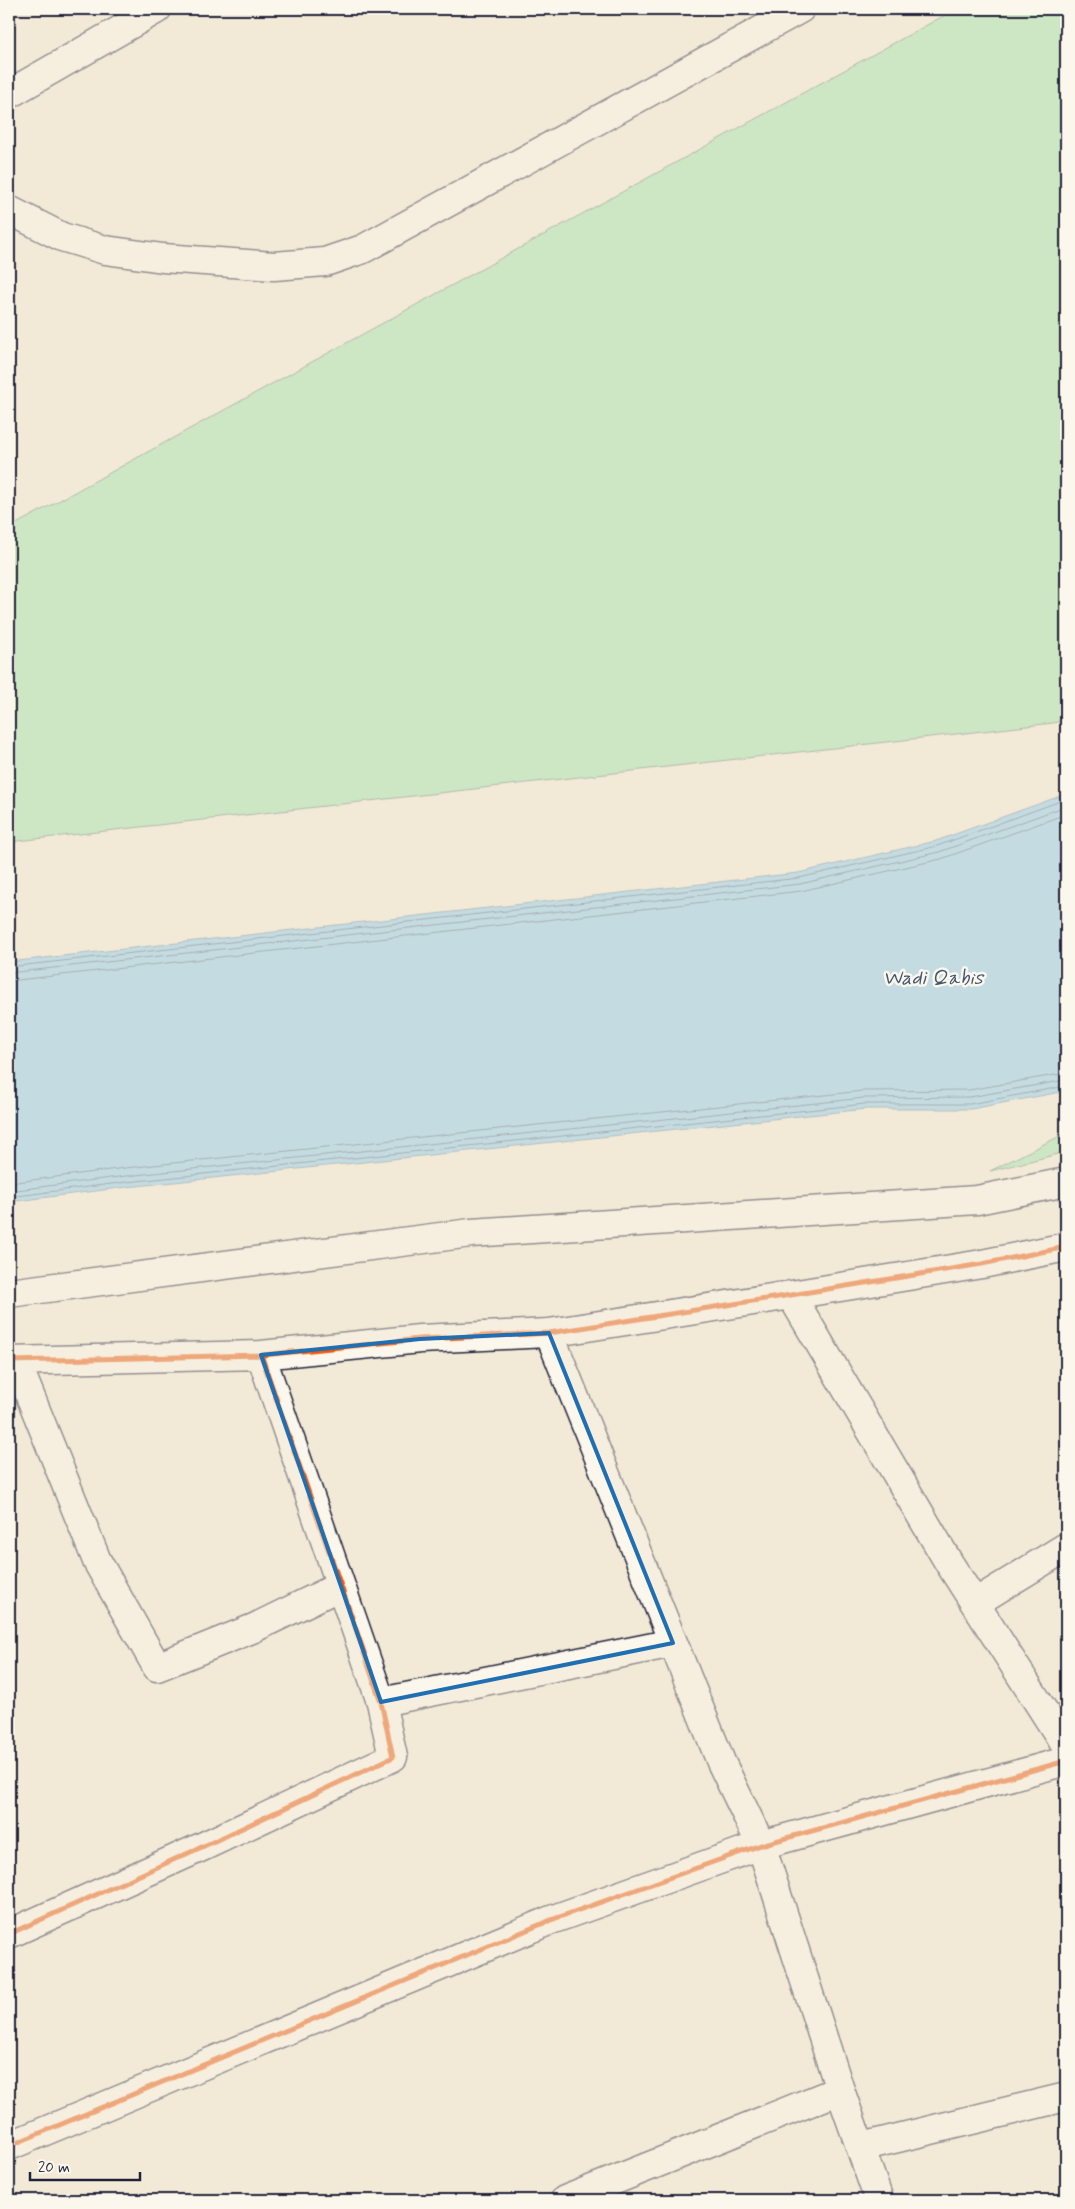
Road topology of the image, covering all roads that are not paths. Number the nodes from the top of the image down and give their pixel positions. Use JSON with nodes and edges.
{"nodes":[{"id":1,"x":157,"y":9,"type":"edge"},
{"id":2,"x":800,"y":9,"type":"edge"},
{"id":3,"x":9,"y":94,"type":"edge"},
{"id":4,"x":9,"y":210,"type":"edge"},
{"id":5,"x":1066,"y":1182,"type":"edge"},
{"id":6,"x":1066,"y":1247,"type":"edge"},
{"id":7,"x":9,"y":1293,"type":"edge"},
{"id":8,"x":791,"y":1296,"type":"junction"},
{"id":9,"x":549,"y":1333,"type":"junction"},
{"id":10,"x":261,"y":1355,"type":"junction"},
{"id":11,"x":12,"y":1361,"type":"edge"},
{"id":12,"x":1066,"y":1547,"type":"edge"},
{"id":13,"x":340,"y":1586,"type":"junction"},
{"id":14,"x":975,"y":1603,"type":"junction"},
{"id":15,"x":673,"y":1643,"type":"junction"},
{"id":16,"x":381,"y":1702,"type":"junction"},
{"id":17,"x":1066,"y":1746,"type":"edge"},
{"id":18,"x":1066,"y":1761,"type":"edge"},
{"id":19,"x":762,"y":1845,"type":"junction"},
{"id":20,"x":9,"y":1934,"type":"edge"},
{"id":21,"x":840,"y":2090,"type":"junction"},
{"id":22,"x":1066,"y":2097,"type":"edge"},
{"id":23,"x":9,"y":2146,"type":"edge"},
{"id":24,"x":862,"y":2147,"type":"junction"},
{"id":25,"x":565,"y":2200,"type":"edge"},
{"id":26,"x":879,"y":2200,"type":"edge"}],
"edges":[{"from":1,"to":3,"type":"street"},
{"from":2,"to":4,"type":"street"},
{"from":5,"to":7,"type":"street"},
{"from":6,"to":8,"type":"street"},
{"from":8,"to":9,"type":"street"},
{"from":8,"to":14,"type":"street"},
{"from":9,"to":10,"type":"street"},
{"from":9,"to":15,"type":"street"},
{"from":10,"to":11,"type":"street"},
{"from":10,"to":13,"type":"street"},
{"from":11,"to":13,"type":"street"},
{"from":12,"to":14,"type":"street"},
{"from":13,"to":16,"type":"street"},
{"from":14,"to":17,"type":"street"},
{"from":15,"to":16,"type":"street"},
{"from":15,"to":19,"type":"street"},
{"from":16,"to":20,"type":"street"},
{"from":18,"to":19,"type":"street"},
{"from":19,"to":21,"type":"street"},
{"from":19,"to":23,"type":"street"},
{"from":21,"to":24,"type":"street"},
{"from":21,"to":25,"type":"street"},
{"from":22,"to":24,"type":"street"},
{"from":24,"to":26,"type":"street"}]}
